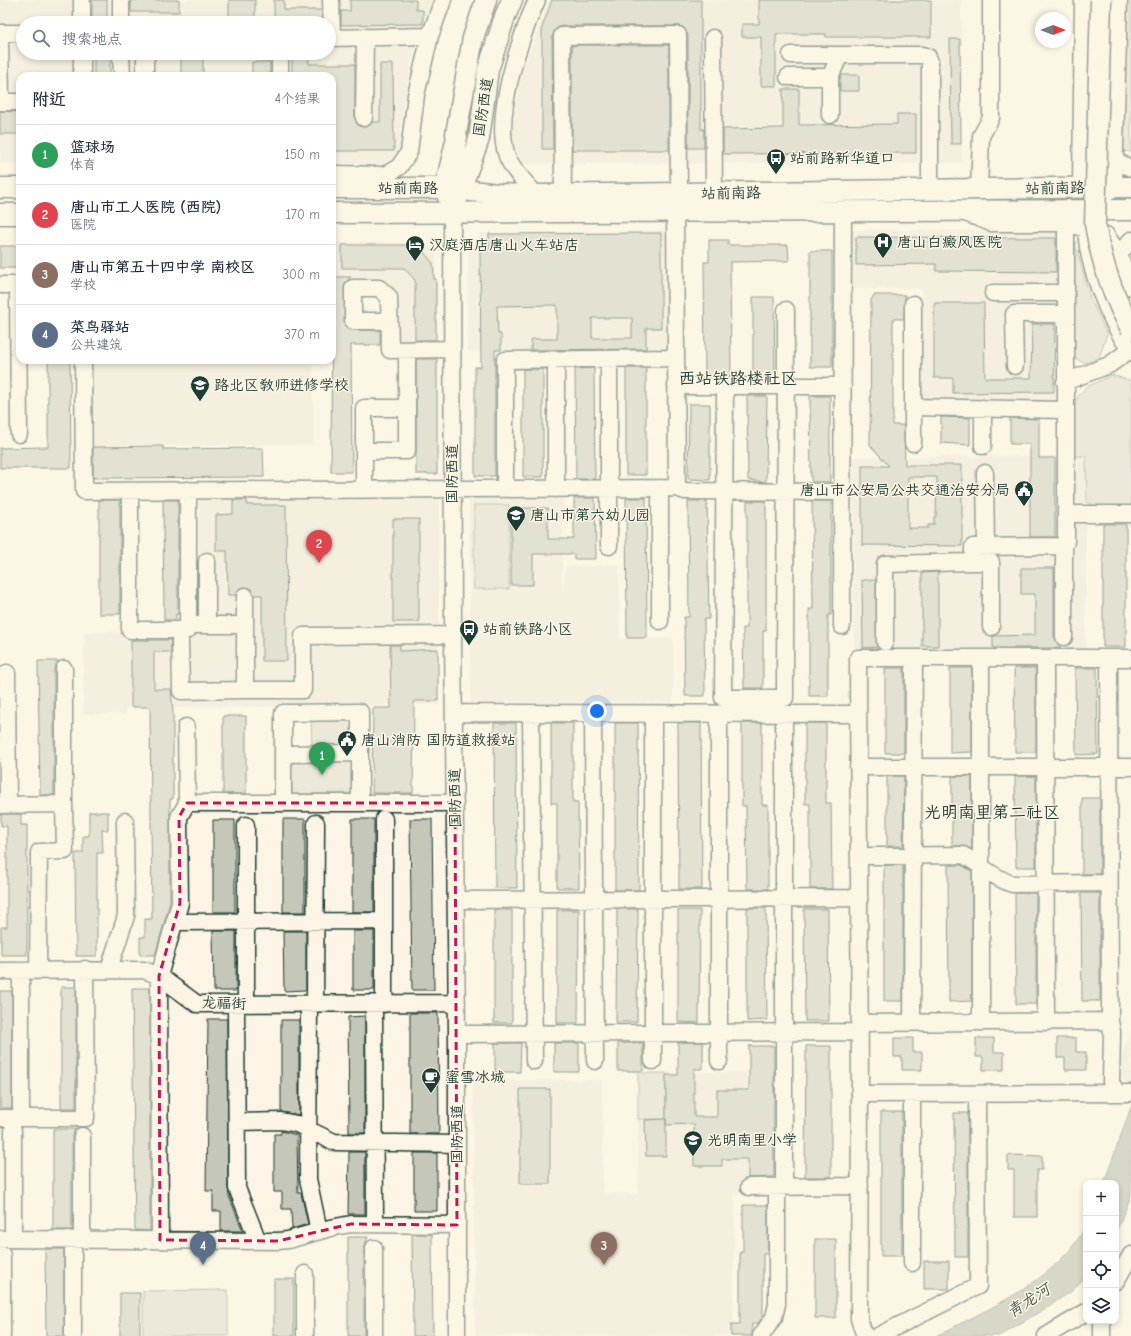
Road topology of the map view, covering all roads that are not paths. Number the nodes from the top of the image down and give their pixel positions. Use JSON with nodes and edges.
{"nodes":[{"id":1,"x":82,"y":0,"type":"edge"},
{"id":2,"x":121,"y":0,"type":"edge"},
{"id":3,"x":331,"y":0,"type":"edge"},
{"id":4,"x":443,"y":0,"type":"edge"},
{"id":5,"x":486,"y":0,"type":"edge"},
{"id":6,"x":512,"y":0,"type":"edge"},
{"id":7,"x":537,"y":0,"type":"edge"},
{"id":8,"x":991,"y":0,"type":"edge"},
{"id":9,"x":1085,"y":0,"type":"edge"},
{"id":10,"x":1101,"y":0,"type":"edge"},
{"id":11,"x":1119,"y":0,"type":"edge"},
{"id":12,"x":82,"y":16,"type":"edge"},
{"id":13,"x":121,"y":16,"type":"edge"},
{"id":14,"x":331,"y":16,"type":"edge"},
{"id":15,"x":16,"y":32,"type":"edge"},
{"id":16,"x":0,"y":33,"type":"edge"},
{"id":17,"x":430,"y":36,"type":"junction"},
{"id":18,"x":365,"y":37,"type":"junction"},
{"id":19,"x":336,"y":38,"type":"edge"},
{"id":20,"x":713,"y":38,"type":"dead end"},
{"id":21,"x":791,"y":55,"type":"dead end"},
{"id":22,"x":840,"y":55,"type":"junction"},
{"id":23,"x":82,"y":60,"type":"edge"},
{"id":24,"x":121,"y":60,"type":"edge"},
{"id":25,"x":145,"y":60,"type":"edge"},
{"id":26,"x":280,"y":60,"type":"edge"},
{"id":27,"x":82,"y":72,"type":"edge"},
{"id":28,"x":122,"y":72,"type":"edge"},
{"id":29,"x":145,"y":72,"type":"edge"},
{"id":30,"x":280,"y":72,"type":"edge"},
{"id":31,"x":788,"y":77,"type":"dead end"},
{"id":32,"x":830,"y":77,"type":"junction"},
{"id":33,"x":16,"y":102,"type":"edge"},
{"id":34,"x":830,"y":115,"type":"dead end"},
{"id":35,"x":364,"y":118,"type":"dead end"},
{"id":36,"x":1114,"y":161,"type":"junction"},
{"id":37,"x":1131,"y":168,"type":"edge"},
{"id":38,"x":336,"y":174,"type":"edge"},
{"id":39,"x":1082,"y":187,"type":"junction"},
{"id":40,"x":1123,"y":187,"type":"edge"},
{"id":41,"x":0,"y":188,"type":"edge"},
{"id":42,"x":16,"y":188,"type":"edge"},
{"id":43,"x":336,"y":188,"type":"edge"},
{"id":44,"x":453,"y":189,"type":"junction"},
{"id":45,"x":979,"y":190,"type":"junction"},
{"id":46,"x":930,"y":191,"type":"junction"},
{"id":47,"x":714,"y":193,"type":"junction"},
{"id":48,"x":562,"y":194,"type":"junction"},
{"id":49,"x":536,"y":195,"type":"junction"},
{"id":50,"x":677,"y":202,"type":"junction"},
{"id":51,"x":843,"y":210,"type":"junction"},
{"id":52,"x":1131,"y":210,"type":"edge"},
{"id":53,"x":960,"y":211,"type":"junction"},
{"id":54,"x":336,"y":213,"type":"edge"},
{"id":55,"x":452,"y":213,"type":"junction"},
{"id":56,"x":0,"y":214,"type":"edge"},
{"id":57,"x":16,"y":214,"type":"edge"},
{"id":58,"x":1088,"y":219,"type":"junction"},
{"id":59,"x":1066,"y":223,"type":"junction"},
{"id":60,"x":1131,"y":240,"type":"edge"},
{"id":61,"x":1119,"y":254,"type":"junction"},
{"id":62,"x":0,"y":284,"type":"edge"},
{"id":63,"x":16,"y":285,"type":"edge"},
{"id":64,"x":1131,"y":287,"type":"edge"},
{"id":65,"x":993,"y":293,"type":"dead end"},
{"id":66,"x":1066,"y":293,"type":"junction"},
{"id":67,"x":913,"y":304,"type":"dead end"},
{"id":68,"x":786,"y":310,"type":"dead end"},
{"id":69,"x":1066,"y":314,"type":"junction"},
{"id":70,"x":389,"y":320,"type":"dead end"},
{"id":71,"x":1131,"y":329,"type":"edge"},
{"id":72,"x":452,"y":349,"type":"junction"},
{"id":73,"x":407,"y":350,"type":"junction"},
{"id":74,"x":1130,"y":351,"type":"edge"},
{"id":75,"x":676,"y":358,"type":"junction"},
{"id":76,"x":556,"y":359,"type":"junction"},
{"id":77,"x":609,"y":359,"type":"junction"},
{"id":78,"x":19,"y":364,"type":"edge"},
{"id":79,"x":83,"y":364,"type":"edge"},
{"id":80,"x":1015,"y":366,"type":"dead end"},
{"id":81,"x":1065,"y":382,"type":"junction"},
{"id":82,"x":676,"y":386,"type":"junction"},
{"id":83,"x":725,"y":386,"type":"junction"},
{"id":84,"x":786,"y":386,"type":"junction"},
{"id":85,"x":843,"y":386,"type":"junction"},
{"id":86,"x":913,"y":407,"type":"junction"},
{"id":87,"x":407,"y":408,"type":"junction"},
{"id":88,"x":983,"y":408,"type":"junction"},
{"id":89,"x":1066,"y":410,"type":"junction"},
{"id":90,"x":19,"y":434,"type":"dead end"},
{"id":91,"x":913,"y":442,"type":"dead end"},
{"id":92,"x":983,"y":446,"type":"dead end"},
{"id":93,"x":364,"y":451,"type":"junction"},
{"id":94,"x":986,"y":473,"type":"dead end"},
{"id":95,"x":556,"y":488,"type":"junction"},
{"id":96,"x":609,"y":488,"type":"junction"},
{"id":97,"x":660,"y":488,"type":"junction"},
{"id":98,"x":677,"y":488,"type":"junction"},
{"id":99,"x":452,"y":489,"type":"junction"},
{"id":100,"x":505,"y":489,"type":"junction"},
{"id":101,"x":188,"y":490,"type":"junction"},
{"id":102,"x":364,"y":490,"type":"junction"},
{"id":103,"x":130,"y":491,"type":"junction"},
{"id":104,"x":725,"y":492,"type":"junction"},
{"id":105,"x":785,"y":492,"type":"junction"},
{"id":106,"x":842,"y":492,"type":"junction"},
{"id":107,"x":1066,"y":514,"type":"junction"},
{"id":108,"x":1131,"y":514,"type":"edge"},
{"id":109,"x":609,"y":546,"type":"dead end"},
{"id":110,"x":986,"y":546,"type":"junction"},
{"id":111,"x":1064,"y":546,"type":"junction"},
{"id":112,"x":207,"y":561,"type":"dead end"},
{"id":113,"x":973,"y":562,"type":"junction"},
{"id":114,"x":245,"y":596,"type":"dead end"},
{"id":115,"x":660,"y":621,"type":"dead end"},
{"id":116,"x":188,"y":624,"type":"junction"},
{"id":117,"x":207,"y":625,"type":"junction"},
{"id":118,"x":245,"y":625,"type":"junction"},
{"id":119,"x":842,"y":626,"type":"dead end"},
{"id":120,"x":991,"y":627,"type":"dead end"},
{"id":121,"x":453,"y":635,"type":"junction"},
{"id":122,"x":1064,"y":637,"type":"dead end"},
{"id":123,"x":180,"y":640,"type":"dead end"},
{"id":124,"x":885,"y":642,"type":"dead end"},
{"id":125,"x":914,"y":658,"type":"junction"},
{"id":126,"x":981,"y":658,"type":"junction"},
{"id":127,"x":1045,"y":658,"type":"junction"},
{"id":128,"x":1109,"y":658,"type":"junction"},
{"id":129,"x":1131,"y":658,"type":"edge"},
{"id":130,"x":64,"y":669,"type":"dead end"},
{"id":131,"x":7,"y":673,"type":"dead end"},
{"id":132,"x":245,"y":690,"type":"junction"},
{"id":133,"x":454,"y":714,"type":"junction"},
{"id":134,"x":531,"y":714,"type":"junction"},
{"id":135,"x":593,"y":714,"type":"junction"},
{"id":136,"x":653,"y":714,"type":"junction"},
{"id":137,"x":719,"y":714,"type":"junction"},
{"id":138,"x":784,"y":714,"type":"junction"},
{"id":139,"x":858,"y":714,"type":"junction"},
{"id":140,"x":186,"y":727,"type":"dead end"},
{"id":141,"x":360,"y":753,"type":"junction"},
{"id":142,"x":284,"y":754,"type":"junction"},
{"id":143,"x":981,"y":766,"type":"junction"},
{"id":144,"x":1045,"y":766,"type":"junction"},
{"id":145,"x":1109,"y":766,"type":"junction"},
{"id":146,"x":858,"y":767,"type":"junction"},
{"id":147,"x":913,"y":767,"type":"junction"},
{"id":148,"x":1131,"y":767,"type":"edge"},
{"id":149,"x":187,"y":802,"type":"junction"},
{"id":150,"x":284,"y":803,"type":"junction"},
{"id":151,"x":360,"y":803,"type":"junction"},
{"id":152,"x":455,"y":803,"type":"junction"},
{"id":153,"x":64,"y":804,"type":"junction"},
{"id":154,"x":4,"y":805,"type":"edge"},
{"id":155,"x":384,"y":819,"type":"dead end"},
{"id":156,"x":124,"y":820,"type":"dead end"},
{"id":157,"x":316,"y":823,"type":"dead end"},
{"id":158,"x":246,"y":825,"type":"dead end"},
{"id":159,"x":913,"y":855,"type":"junction"},
{"id":160,"x":859,"y":856,"type":"junction"},
{"id":161,"x":981,"y":867,"type":"junction"},
{"id":162,"x":1109,"y":883,"type":"junction"},
{"id":163,"x":1046,"y":884,"type":"junction"},
{"id":164,"x":719,"y":898,"type":"junction"},
{"id":165,"x":784,"y":898,"type":"junction"},
{"id":166,"x":859,"y":898,"type":"junction"},
{"id":167,"x":594,"y":899,"type":"junction"},
{"id":168,"x":653,"y":899,"type":"junction"},
{"id":169,"x":456,"y":900,"type":"junction"},
{"id":170,"x":533,"y":900,"type":"junction"},
{"id":171,"x":316,"y":921,"type":"junction"},
{"id":172,"x":384,"y":921,"type":"junction"},
{"id":173,"x":175,"y":922,"type":"junction"},
{"id":174,"x":246,"y":922,"type":"junction"},
{"id":175,"x":109,"y":969,"type":"junction"},
{"id":176,"x":38,"y":970,"type":"junction"},
{"id":177,"x":85,"y":970,"type":"junction"},
{"id":178,"x":0,"y":971,"type":"edge"},
{"id":179,"x":21,"y":971,"type":"junction"},
{"id":180,"x":159,"y":976,"type":"junction"},
{"id":181,"x":457,"y":1003,"type":"junction"},
{"id":182,"x":241,"y":1004,"type":"junction"},
{"id":183,"x":312,"y":1004,"type":"junction"},
{"id":184,"x":379,"y":1004,"type":"junction"},
{"id":185,"x":1110,"y":1021,"type":"junction"},
{"id":186,"x":981,"y":1022,"type":"junction"},
{"id":187,"x":1046,"y":1022,"type":"junction"},
{"id":188,"x":912,"y":1023,"type":"junction"},
{"id":189,"x":860,"y":1028,"type":"junction"},
{"id":190,"x":720,"y":1032,"type":"junction"},
{"id":191,"x":784,"y":1032,"type":"junction"},
{"id":192,"x":595,"y":1033,"type":"junction"},
{"id":193,"x":653,"y":1033,"type":"junction"},
{"id":194,"x":457,"y":1034,"type":"junction"},
{"id":195,"x":534,"y":1034,"type":"junction"},
{"id":196,"x":534,"y":1061,"type":"dead end"},
{"id":197,"x":595,"y":1061,"type":"dead end"},
{"id":198,"x":653,"y":1061,"type":"dead end"},
{"id":199,"x":719,"y":1061,"type":"dead end"},
{"id":200,"x":1124,"y":1093,"type":"edge"},
{"id":201,"x":860,"y":1094,"type":"junction"},
{"id":202,"x":912,"y":1094,"type":"junction"},
{"id":203,"x":977,"y":1094,"type":"junction"},
{"id":204,"x":0,"y":1118,"type":"edge"},
{"id":205,"x":237,"y":1122,"type":"junction"},
{"id":206,"x":17,"y":1124,"type":"junction"},
{"id":207,"x":309,"y":1130,"type":"junction"},
{"id":208,"x":82,"y":1136,"type":"dead end"},
{"id":209,"x":374,"y":1143,"type":"junction"},
{"id":210,"x":457,"y":1144,"type":"junction"},
{"id":211,"x":860,"y":1186,"type":"junction"},
{"id":212,"x":749,"y":1187,"type":"dead end"},
{"id":213,"x":780,"y":1187,"type":"junction"},
{"id":214,"x":375,"y":1224,"type":"junction"},
{"id":215,"x":456,"y":1225,"type":"junction"},
{"id":216,"x":319,"y":1231,"type":"junction"},
{"id":217,"x":6,"y":1239,"type":"edge"},
{"id":218,"x":160,"y":1240,"type":"junction"},
{"id":219,"x":258,"y":1241,"type":"junction"},
{"id":220,"x":78,"y":1244,"type":"junction"},
{"id":221,"x":374,"y":1248,"type":"dead end"},
{"id":222,"x":1131,"y":1254,"type":"edge"},
{"id":223,"x":2,"y":1255,"type":"dead end"},
{"id":224,"x":912,"y":1263,"type":"dead end"},
{"id":225,"x":305,"y":1274,"type":"dead end"},
{"id":226,"x":1119,"y":1275,"type":"edge"},
{"id":227,"x":1083,"y":1314,"type":"edge"},
{"id":228,"x":1102,"y":1324,"type":"edge"},
{"id":229,"x":2,"y":1336,"type":"edge"},
{"id":230,"x":73,"y":1336,"type":"edge"},
{"id":231,"x":305,"y":1336,"type":"edge"},
{"id":232,"x":374,"y":1336,"type":"edge"},
{"id":233,"x":457,"y":1336,"type":"edge"},
{"id":234,"x":761,"y":1336,"type":"edge"},
{"id":235,"x":865,"y":1336,"type":"edge"},
{"id":236,"x":878,"y":1336,"type":"edge"},
{"id":237,"x":1046,"y":1336,"type":"edge"},
{"id":238,"x":1102,"y":1336,"type":"edge"}],
"edges":[{"from":1,"to":12,"type":"street"},
{"from":2,"to":13,"type":"street"},
{"from":3,"to":14,"type":"street"},
{"from":4,"to":17,"type":"street"},
{"from":5,"to":44,"type":"main road","name":"国防西道"},
{"from":6,"to":44,"type":"main road","name":"国防西道"},
{"from":7,"to":49,"type":"street"},
{"from":8,"to":45,"type":"street"},
{"from":9,"to":39,"type":"main road"},
{"from":10,"to":71,"type":"main road","bridge":true},
{"from":11,"to":36,"type":"street"},
{"from":15,"to":16,"type":"street"},
{"from":16,"to":33,"type":"street"},
{"from":17,"to":18,"type":"street"},
{"from":17,"to":38,"type":"street"},
{"from":18,"to":19,"type":"street"},
{"from":18,"to":35,"type":"street"},
{"from":20,"to":47,"type":"street"},
{"from":21,"to":22,"type":"street"},
{"from":22,"to":32,"type":"street"},
{"from":22,"to":46,"type":"street"},
{"from":23,"to":27,"type":"street"},
{"from":24,"to":28,"type":"street"},
{"from":25,"to":29,"type":"street"},
{"from":26,"to":30,"type":"street"},
{"from":31,"to":32,"type":"street"},
{"from":32,"to":34,"type":"street"},
{"from":36,"to":37,"type":"street"},
{"from":36,"to":40,"type":"street"},
{"from":39,"to":40,"type":"main road","name":"站前南路"},
{"from":39,"to":45,"type":"main road","name":"站前南路"},
{"from":40,"to":58,"type":"street"},
{"from":41,"to":42,"type":"main road"},
{"from":43,"to":44,"type":"main road","name":"站前南路"},
{"from":44,"to":49,"type":"main road","name":"站前南路"},
{"from":44,"to":55,"type":"main road","name":"国防西道"},
{"from":45,"to":46,"type":"main road","name":"站前南路"},
{"from":46,"to":47,"type":"main road","name":"站前南路"},
{"from":47,"to":50,"type":"main road","name":"站前南路"},
{"from":48,"to":49,"type":"main road","name":"站前南路"},
{"from":48,"to":50,"type":"main road","name":"站前南路"},
{"from":48,"to":50,"type":"street"},
{"from":50,"to":51,"type":"main road","name":"站前南路"},
{"from":50,"to":55,"type":"main road","name":"站前南路"},
{"from":50,"to":75,"type":"street"},
{"from":51,"to":53,"type":"main road","name":"站前南路"},
{"from":51,"to":85,"type":"street"},
{"from":52,"to":58,"type":"main road","name":"站前南路"},
{"from":53,"to":58,"type":"main road","name":"站前南路"},
{"from":53,"to":59,"type":"street"},
{"from":54,"to":55,"type":"main road","name":"站前南路"},
{"from":55,"to":72,"type":"street","name":"国防西道"},
{"from":56,"to":57,"type":"main road"},
{"from":58,"to":59,"type":"street"},
{"from":58,"to":61,"type":"street"},
{"from":58,"to":74,"type":"street"},
{"from":59,"to":66,"type":"street"},
{"from":60,"to":61,"type":"street"},
{"from":61,"to":64,"type":"street"},
{"from":62,"to":63,"type":"street"},
{"from":65,"to":66,"type":"street"},
{"from":66,"to":69,"type":"street"},
{"from":67,"to":86,"type":"street"},
{"from":68,"to":84,"type":"street"},
{"from":69,"to":80,"type":"street"},
{"from":69,"to":81,"type":"street"},
{"from":70,"to":73,"type":"street"},
{"from":72,"to":73,"type":"street"},
{"from":72,"to":99,"type":"street","name":"国防西道"},
{"from":73,"to":87,"type":"street"},
{"from":74,"to":81,"type":"street"},
{"from":75,"to":77,"type":"street"},
{"from":75,"to":82,"type":"street"},
{"from":76,"to":77,"type":"street"},
{"from":76,"to":95,"type":"street"},
{"from":76,"to":100,"type":"street"},
{"from":77,"to":96,"type":"street"},
{"from":78,"to":90,"type":"street"},
{"from":79,"to":103,"type":"street"},
{"from":81,"to":89,"type":"street"},
{"from":82,"to":83,"type":"street"},
{"from":82,"to":98,"type":"street"},
{"from":83,"to":84,"type":"street"},
{"from":83,"to":104,"type":"street"},
{"from":84,"to":85,"type":"street"},
{"from":84,"to":105,"type":"street"},
{"from":85,"to":106,"type":"street"},
{"from":86,"to":88,"type":"street"},
{"from":86,"to":91,"type":"street"},
{"from":87,"to":93,"type":"street"},
{"from":87,"to":93,"type":"street"},
{"from":88,"to":89,"type":"street"},
{"from":88,"to":92,"type":"street"},
{"from":89,"to":107,"type":"street"},
{"from":93,"to":102,"type":"street"},
{"from":94,"to":110,"type":"street"},
{"from":95,"to":96,"type":"street"},
{"from":95,"to":100,"type":"street"},
{"from":96,"to":97,"type":"street"},
{"from":96,"to":109,"type":"street"},
{"from":97,"to":98,"type":"street"},
{"from":97,"to":115,"type":"street"},
{"from":98,"to":104,"type":"street"},
{"from":99,"to":100,"type":"street"},
{"from":99,"to":102,"type":"street"},
{"from":99,"to":121,"type":"street","name":"国防西道"},
{"from":101,"to":102,"type":"street"},
{"from":101,"to":103,"type":"street"},
{"from":101,"to":116,"type":"street"},
{"from":103,"to":116,"type":"street"},
{"from":104,"to":105,"type":"street"},
{"from":104,"to":105,"type":"street"},
{"from":105,"to":106,"type":"street"},
{"from":106,"to":119,"type":"street"},
{"from":107,"to":108,"type":"street"},
{"from":107,"to":111,"type":"street"},
{"from":110,"to":111,"type":"street"},
{"from":110,"to":113,"type":"street"},
{"from":111,"to":122,"type":"street"},
{"from":112,"to":117,"type":"street"},
{"from":113,"to":120,"type":"street"},
{"from":113,"to":124,"type":"street"},
{"from":114,"to":118,"type":"street"},
{"from":116,"to":117,"type":"street"},
{"from":117,"to":118,"type":"street"},
{"from":118,"to":132,"type":"street"},
{"from":121,"to":132,"type":"street"},
{"from":121,"to":133,"type":"street","name":"国防西道"},
{"from":123,"to":132,"type":"street"},
{"from":125,"to":126,"type":"street"},
{"from":125,"to":139,"type":"street"},
{"from":125,"to":147,"type":"street"},
{"from":126,"to":127,"type":"street"},
{"from":126,"to":143,"type":"street"},
{"from":127,"to":128,"type":"street"},
{"from":127,"to":144,"type":"street"},
{"from":128,"to":129,"type":"street"},
{"from":128,"to":145,"type":"street"},
{"from":130,"to":153,"type":"street"},
{"from":131,"to":154,"type":"street"},
{"from":133,"to":134,"type":"street"},
{"from":133,"to":152,"type":"street","name":"国防西道"},
{"from":134,"to":135,"type":"street"},
{"from":134,"to":170,"type":"street"},
{"from":135,"to":136,"type":"street"},
{"from":135,"to":167,"type":"street"},
{"from":136,"to":137,"type":"street"},
{"from":136,"to":168,"type":"street"},
{"from":137,"to":138,"type":"street"},
{"from":137,"to":164,"type":"street"},
{"from":138,"to":139,"type":"street"},
{"from":138,"to":165,"type":"street"},
{"from":139,"to":146,"type":"street"},
{"from":140,"to":149,"type":"street"},
{"from":141,"to":142,"type":"street"},
{"from":141,"to":142,"type":"street"},
{"from":141,"to":151,"type":"street"},
{"from":142,"to":150,"type":"street"},
{"from":143,"to":144,"type":"street"},
{"from":143,"to":147,"type":"street"},
{"from":143,"to":161,"type":"street"},
{"from":144,"to":145,"type":"street"},
{"from":144,"to":163,"type":"street"},
{"from":145,"to":148,"type":"street"},
{"from":145,"to":162,"type":"street"},
{"from":146,"to":147,"type":"street"},
{"from":146,"to":160,"type":"street"},
{"from":147,"to":159,"type":"street"},
{"from":149,"to":150,"type":"street"},
{"from":149,"to":173,"type":"street"},
{"from":150,"to":151,"type":"street"},
{"from":151,"to":152,"type":"street"},
{"from":152,"to":169,"type":"street","name":"国防西道"},
{"from":153,"to":154,"type":"street"},
{"from":153,"to":176,"type":"street"},
{"from":155,"to":172,"type":"street"},
{"from":156,"to":175,"type":"street"},
{"from":157,"to":171,"type":"street"},
{"from":158,"to":174,"type":"street"},
{"from":159,"to":160,"type":"street"},
{"from":159,"to":161,"type":"street"},
{"from":159,"to":188,"type":"street"},
{"from":160,"to":166,"type":"street"},
{"from":161,"to":163,"type":"street"},
{"from":161,"to":186,"type":"street"},
{"from":162,"to":163,"type":"street"},
{"from":162,"to":185,"type":"street"},
{"from":163,"to":187,"type":"street"},
{"from":164,"to":165,"type":"street"},
{"from":164,"to":168,"type":"street"},
{"from":164,"to":190,"type":"street"},
{"from":165,"to":166,"type":"street"},
{"from":165,"to":191,"type":"street"},
{"from":166,"to":189,"type":"street"},
{"from":167,"to":168,"type":"street"},
{"from":167,"to":170,"type":"street"},
{"from":167,"to":192,"type":"street"},
{"from":168,"to":193,"type":"street"},
{"from":169,"to":170,"type":"street"},
{"from":169,"to":181,"type":"street","name":"国防西道"},
{"from":170,"to":195,"type":"street"},
{"from":171,"to":172,"type":"street"},
{"from":171,"to":174,"type":"street"},
{"from":171,"to":183,"type":"street"},
{"from":172,"to":184,"type":"street"},
{"from":173,"to":174,"type":"street"},
{"from":173,"to":180,"type":"street"},
{"from":174,"to":182,"type":"street"},
{"from":175,"to":177,"type":"street","name":"龙福街"},
{"from":175,"to":180,"type":"street","name":"龙福街"},
{"from":176,"to":177,"type":"street","name":"龙福街"},
{"from":176,"to":179,"type":"street","name":"龙福街"},
{"from":177,"to":206,"type":"street"},
{"from":178,"to":179,"type":"street","name":"龙福街"},
{"from":179,"to":206,"type":"street"},
{"from":180,"to":182,"type":"street","name":"龙福街"},
{"from":180,"to":218,"type":"street"},
{"from":181,"to":184,"type":"street","name":"龙福街"},
{"from":181,"to":194,"type":"street","name":"国防西道"},
{"from":182,"to":183,"type":"street","name":"龙福街"},
{"from":182,"to":205,"type":"street"},
{"from":183,"to":184,"type":"street","name":"龙福街"},
{"from":183,"to":207,"type":"street"},
{"from":184,"to":209,"type":"street"},
{"from":185,"to":187,"type":"street"},
{"from":185,"to":200,"type":"street"},
{"from":186,"to":187,"type":"street"},
{"from":186,"to":188,"type":"street"},
{"from":188,"to":189,"type":"street"},
{"from":189,"to":191,"type":"street"},
{"from":189,"to":201,"type":"street"},
{"from":190,"to":191,"type":"street"},
{"from":190,"to":193,"type":"street"},
{"from":190,"to":199,"type":"street"},
{"from":191,"to":213,"type":"street"},
{"from":192,"to":193,"type":"street"},
{"from":192,"to":195,"type":"street"},
{"from":192,"to":197,"type":"street"},
{"from":193,"to":198,"type":"street"},
{"from":194,"to":195,"type":"street"},
{"from":194,"to":210,"type":"street","name":"国防西道"},
{"from":195,"to":196,"type":"street"},
{"from":200,"to":203,"type":"street"},
{"from":201,"to":202,"type":"street"},
{"from":201,"to":211,"type":"street"},
{"from":202,"to":203,"type":"street"},
{"from":202,"to":224,"type":"street"},
{"from":203,"to":236,"type":"street"},
{"from":204,"to":206,"type":"street"},
{"from":205,"to":207,"type":"street"},
{"from":205,"to":219,"type":"street"},
{"from":206,"to":217,"type":"street"},
{"from":207,"to":209,"type":"street"},
{"from":207,"to":216,"type":"street"},
{"from":208,"to":220,"type":"street"},
{"from":209,"to":210,"type":"street"},
{"from":209,"to":214,"type":"street"},
{"from":210,"to":215,"type":"street","name":"国防西道"},
{"from":211,"to":213,"type":"street"},
{"from":211,"to":235,"type":"street"},
{"from":212,"to":213,"type":"street"},
{"from":213,"to":234,"type":"street"},
{"from":214,"to":215,"type":"street"},
{"from":214,"to":216,"type":"street"},
{"from":215,"to":233,"type":"street","name":"国防西道"},
{"from":216,"to":219,"type":"street"},
{"from":217,"to":220,"type":"street"},
{"from":218,"to":219,"type":"street"},
{"from":218,"to":220,"type":"street"},
{"from":220,"to":230,"type":"street"},
{"from":221,"to":232,"type":"street"},
{"from":222,"to":226,"type":"street"},
{"from":223,"to":229,"type":"street"},
{"from":225,"to":231,"type":"street"},
{"from":227,"to":237,"type":"street"},
{"from":228,"to":238,"type":"street"}]}
